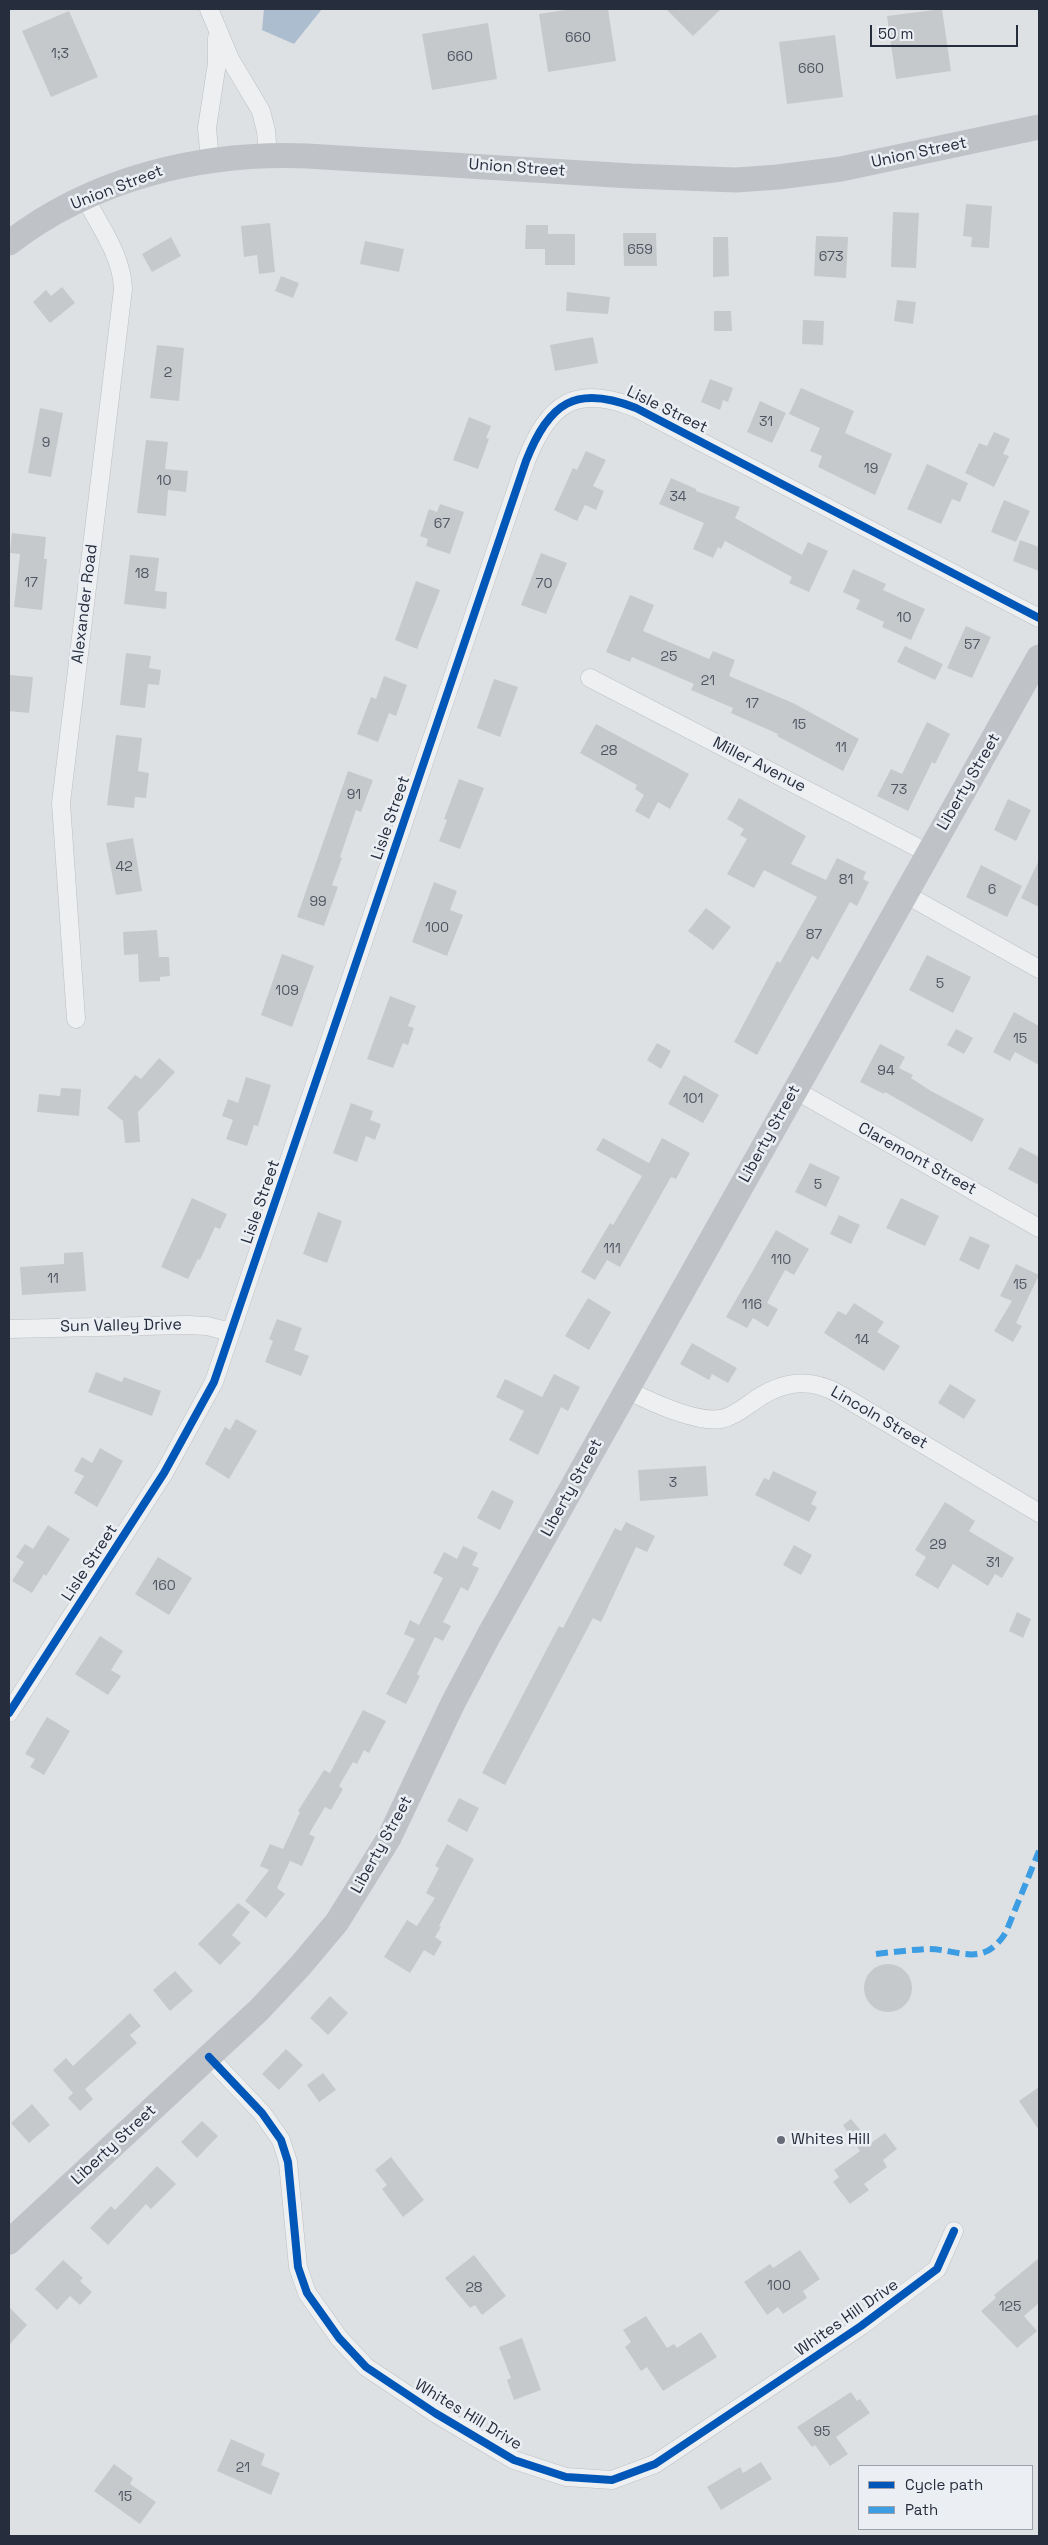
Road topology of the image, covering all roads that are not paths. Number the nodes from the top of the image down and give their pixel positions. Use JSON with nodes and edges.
{"nodes":[{"id":1,"x":209,"y":9,"type":"edge"},
{"id":2,"x":215,"y":28,"type":"junction"},
{"id":3,"x":1039,"y":127,"type":"edge"},
{"id":4,"x":268,"y":155,"type":"junction"},
{"id":5,"x":210,"y":160,"type":"junction"},
{"id":6,"x":85,"y":198,"type":"junction"},
{"id":7,"x":9,"y":243,"type":"edge"},
{"id":8,"x":1039,"y":618,"type":"edge"},
{"id":9,"x":1039,"y":657,"type":"edge"},
{"id":10,"x":590,"y":678,"type":"dead end"},
{"id":11,"x":1033,"y":682,"type":"edge"},
{"id":12,"x":928,"y":854,"type":"junction"},
{"id":13,"x":905,"y":894,"type":"junction"},
{"id":14,"x":1039,"y":969,"type":"edge"},
{"id":15,"x":76,"y":1019,"type":"dead end"},
{"id":16,"x":795,"y":1090,"type":"junction"},
{"id":17,"x":1039,"y":1228,"type":"edge"},
{"id":18,"x":9,"y":1329,"type":"edge"},
{"id":19,"x":232,"y":1332,"type":"junction"},
{"id":20,"x":626,"y":1390,"type":"junction"},
{"id":21,"x":1039,"y":1513,"type":"edge"},
{"id":22,"x":9,"y":1713,"type":"edge"},
{"id":23,"x":209,"y":2057,"type":"junction"},
{"id":24,"x":954,"y":2231,"type":"dead end"},
{"id":25,"x":9,"y":2242,"type":"edge"}],
"edges":[{"from":1,"to":2,"type":"street"},
{"from":2,"to":4,"type":"street"},
{"from":2,"to":5,"type":"street"},
{"from":3,"to":4,"type":"main road","name":"Union Street"},
{"from":4,"to":5,"type":"main road","name":"Union Street"},
{"from":5,"to":6,"type":"main road","name":"Union Street"},
{"from":6,"to":7,"type":"main road","name":"Union Street"},
{"from":6,"to":15,"type":"street","name":"Alexander Road"},
{"from":8,"to":19,"type":"street","name":"Lisle Street"},
{"from":9,"to":11,"type":"main road","name":"Liberty Street"},
{"from":10,"to":12,"type":"street","name":"Miller Avenue"},
{"from":11,"to":12,"type":"main road","name":"Liberty Street"},
{"from":12,"to":13,"type":"main road","name":"Liberty Street"},
{"from":13,"to":14,"type":"street"},
{"from":13,"to":16,"type":"main road","name":"Liberty Street"},
{"from":16,"to":17,"type":"street","name":"Claremont Street"},
{"from":16,"to":20,"type":"main road","name":"Liberty Street"},
{"from":18,"to":19,"type":"street","name":"Sun Valley Drive"},
{"from":19,"to":22,"type":"street","name":"Lisle Street"},
{"from":20,"to":21,"type":"street","name":"Lincoln Street"},
{"from":20,"to":23,"type":"main road","name":"Liberty Street"},
{"from":23,"to":24,"type":"street","name":"Whites Hill Drive"},
{"from":23,"to":25,"type":"main road","name":"Liberty Street"}]}
